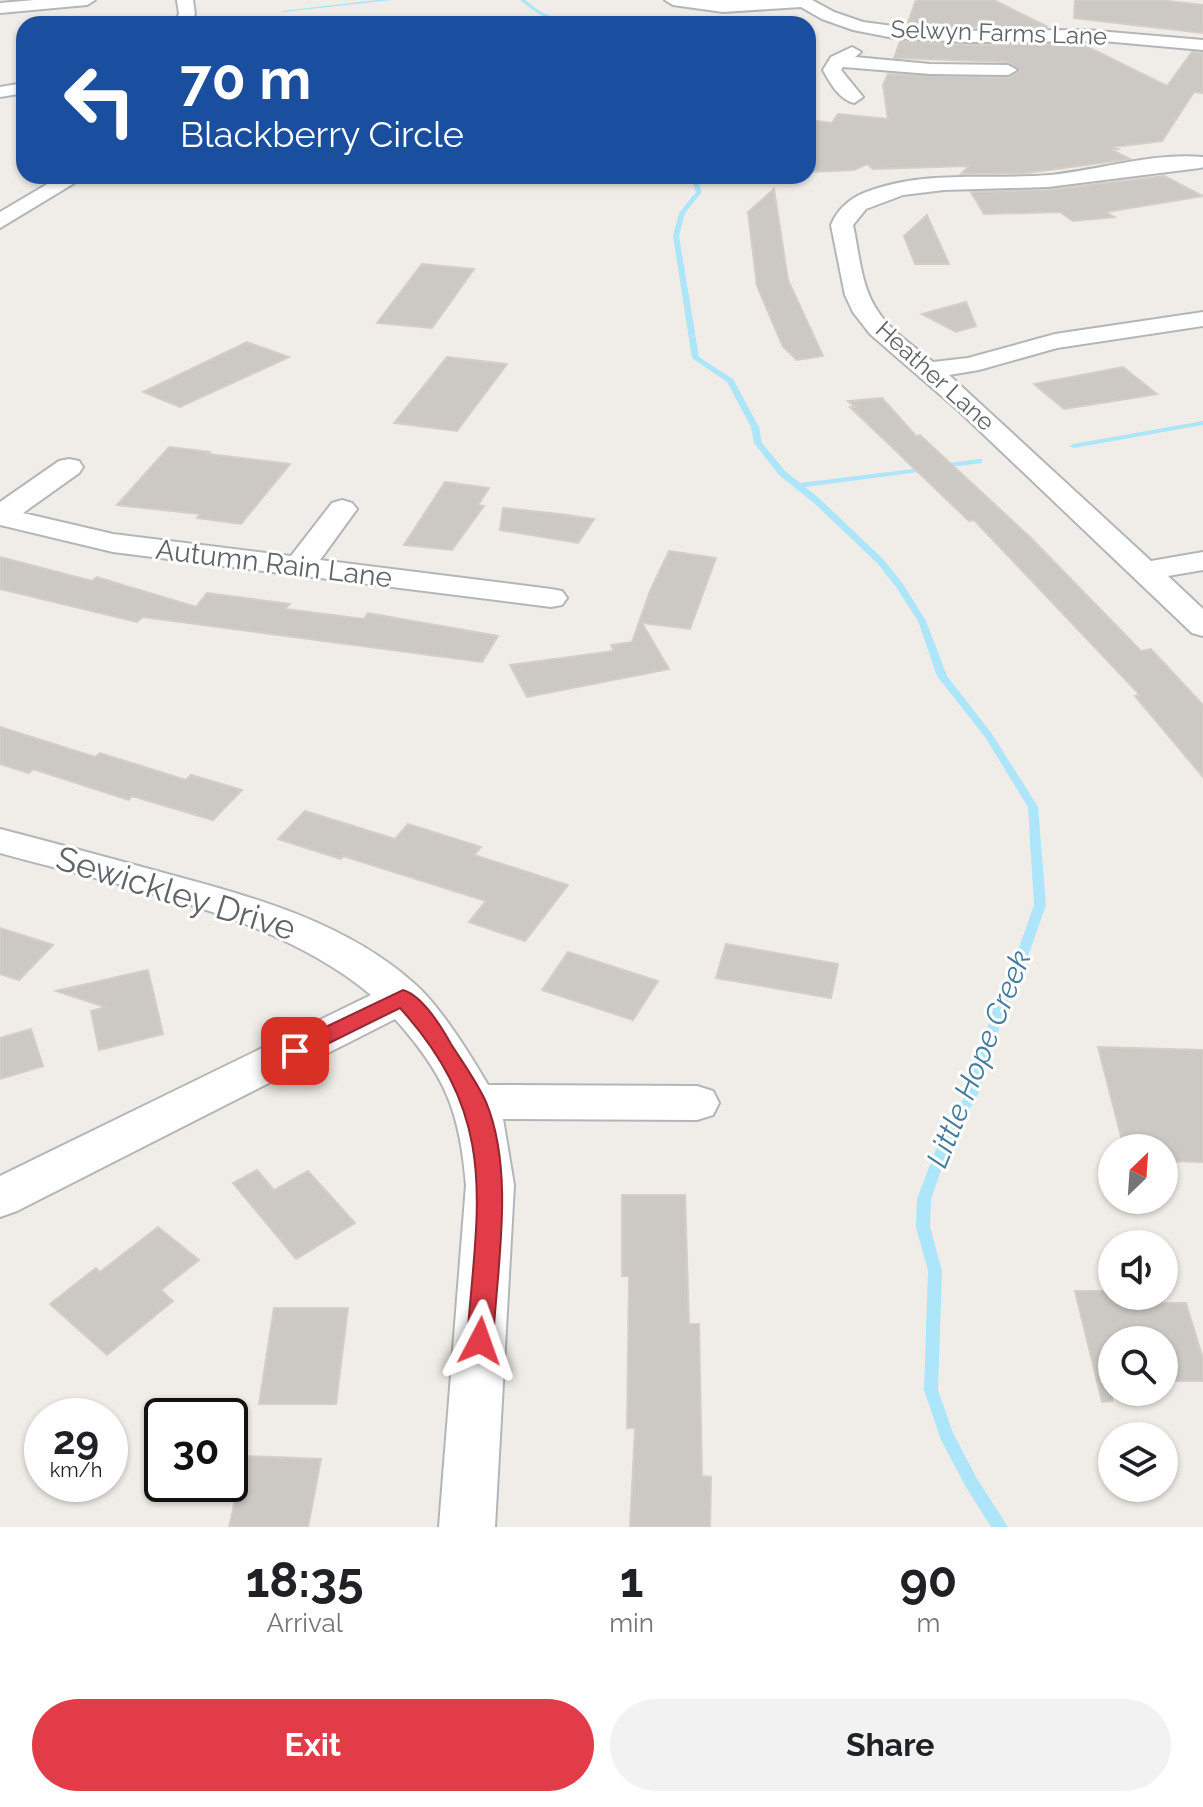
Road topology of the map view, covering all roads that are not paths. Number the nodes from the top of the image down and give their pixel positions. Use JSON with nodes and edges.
{"nodes":[{"id":1,"x":87,"y":0,"type":"edge"},
{"id":2,"x":673,"y":0,"type":"edge"},
{"id":3,"x":802,"y":1,"type":"edge"},
{"id":4,"x":0,"y":8,"type":"edge"},
{"id":5,"x":888,"y":30,"type":"junction"},
{"id":6,"x":1203,"y":45,"type":"edge"},
{"id":7,"x":837,"y":61,"type":"junction"},
{"id":8,"x":1008,"y":70,"type":"dead end"},
{"id":9,"x":854,"y":97,"type":"dead end"},
{"id":10,"x":1200,"y":162,"type":"dead end"},
{"id":11,"x":62,"y":184,"type":"edge"},
{"id":12,"x":0,"y":221,"type":"edge"},
{"id":13,"x":1203,"y":319,"type":"edge"},
{"id":14,"x":928,"y":370,"type":"junction"},
{"id":15,"x":69,"y":467,"type":"dead end"},
{"id":16,"x":342,"y":509,"type":"dead end"},
{"id":17,"x":0,"y":516,"type":"edge"},
{"id":18,"x":1203,"y":561,"type":"edge"},
{"id":19,"x":300,"y":565,"type":"junction"},
{"id":20,"x":1144,"y":571,"type":"junction"},
{"id":21,"x":551,"y":598,"type":"dead end"},
{"id":22,"x":1203,"y":626,"type":"edge"},
{"id":23,"x":0,"y":841,"type":"edge"},
{"id":24,"x":403,"y":997,"type":"junction"},
{"id":25,"x":474,"y":1102,"type":"junction"},
{"id":26,"x":697,"y":1103,"type":"dead end"},
{"id":27,"x":0,"y":1198,"type":"edge"},
{"id":28,"x":467,"y":1527,"type":"edge"}],
"edges":[{"from":1,"to":4,"type":"street"},
{"from":2,"to":3,"type":"street"},
{"from":3,"to":5,"type":"street","name":"Selwyn Farms Lane"},
{"from":5,"to":6,"type":"street","name":"Selwyn Farms Lane"},
{"from":5,"to":7,"type":"street"},
{"from":7,"to":8,"type":"street"},
{"from":7,"to":9,"type":"street"},
{"from":10,"to":14,"type":"street","name":"Heather Lane"},
{"from":11,"to":12,"type":"street"},
{"from":13,"to":14,"type":"street"},
{"from":14,"to":20,"type":"street","name":"Heather Lane"},
{"from":15,"to":17,"type":"street"},
{"from":16,"to":19,"type":"street"},
{"from":17,"to":19,"type":"street","name":"Autumn Rain Lane"},
{"from":18,"to":20,"type":"street"},
{"from":19,"to":21,"type":"street","name":"Autumn Rain Lane"},
{"from":20,"to":22,"type":"street","name":"Heather Lane"},
{"from":23,"to":24,"type":"street","name":"Sewickley Drive"},
{"from":24,"to":25,"type":"street","name":"Sewickley Drive"},
{"from":24,"to":27,"type":"street"},
{"from":25,"to":26,"type":"street"},
{"from":25,"to":28,"type":"street","name":"Sewickley Drive"}]}
